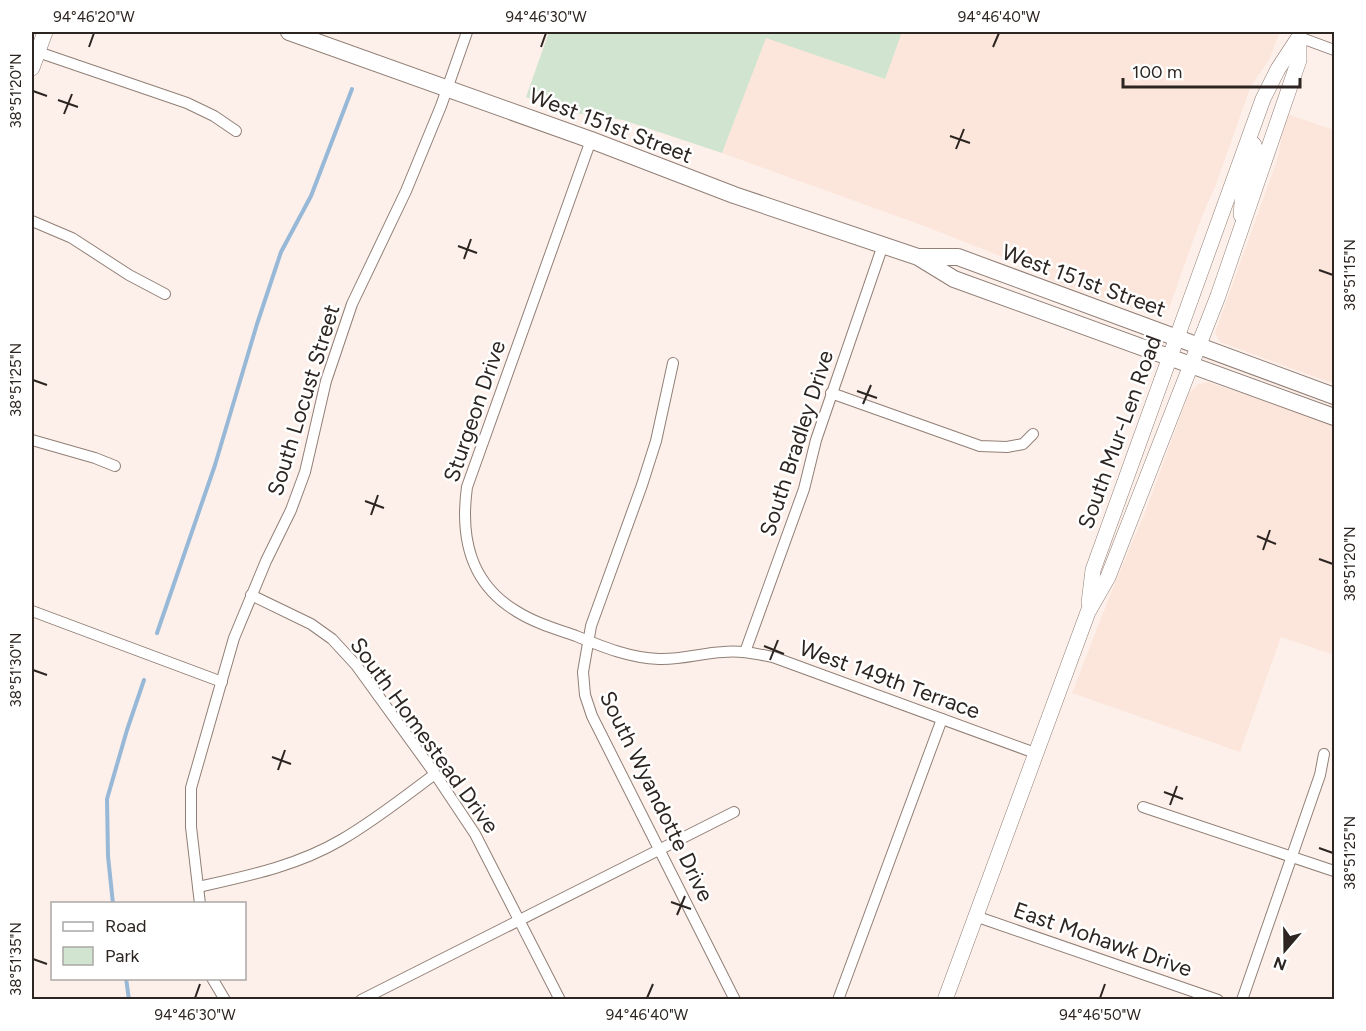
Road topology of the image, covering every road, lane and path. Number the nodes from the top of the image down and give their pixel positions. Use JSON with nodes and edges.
{"nodes":[{"id":1,"x":45,"y":32,"type":"edge"},
{"id":2,"x":290,"y":32,"type":"edge"},
{"id":3,"x":467,"y":32,"type":"edge"},
{"id":4,"x":1300,"y":34,"type":"edge"},
{"id":5,"x":1335,"y":50,"type":"edge"},
{"id":6,"x":35,"y":51,"type":"edge"},
{"id":7,"x":32,"y":68,"type":"edge"},
{"id":8,"x":447,"y":88,"type":"junction"},
{"id":9,"x":236,"y":131,"type":"dead end"},
{"id":10,"x":591,"y":140,"type":"junction"},
{"id":11,"x":1249,"y":140,"type":"junction"},
{"id":12,"x":32,"y":221,"type":"edge"},
{"id":13,"x":1243,"y":225,"type":"junction"},
{"id":14,"x":884,"y":245,"type":"junction"},
{"id":15,"x":918,"y":257,"type":"junction"},
{"id":16,"x":165,"y":294,"type":"dead end"},
{"id":17,"x":1177,"y":338,"type":"junction"},
{"id":18,"x":1198,"y":346,"type":"junction"},
{"id":19,"x":1170,"y":357,"type":"junction"},
{"id":20,"x":674,"y":363,"type":"dead end"},
{"id":21,"x":1190,"y":365,"type":"junction"},
{"id":22,"x":831,"y":393,"type":"junction"},
{"id":23,"x":1335,"y":396,"type":"edge"},
{"id":24,"x":1335,"y":417,"type":"edge"},
{"id":25,"x":1034,"y":434,"type":"dead end"},
{"id":26,"x":32,"y":440,"type":"edge"},
{"id":27,"x":115,"y":466,"type":"dead end"},
{"id":28,"x":251,"y":595,"type":"junction"},
{"id":29,"x":32,"y":611,"type":"edge"},
{"id":30,"x":1088,"y":612,"type":"junction"},
{"id":31,"x":588,"y":641,"type":"junction"},
{"id":32,"x":745,"y":652,"type":"junction"},
{"id":33,"x":222,"y":682,"type":"junction"},
{"id":34,"x":942,"y":719,"type":"junction"},
{"id":35,"x":1035,"y":753,"type":"junction"},
{"id":36,"x":1324,"y":754,"type":"dead end"},
{"id":37,"x":435,"y":774,"type":"junction"},
{"id":38,"x":1143,"y":807,"type":"dead end"},
{"id":39,"x":734,"y":812,"type":"dead end"},
{"id":40,"x":660,"y":850,"type":"junction"},
{"id":41,"x":1292,"y":856,"type":"junction"},
{"id":42,"x":1335,"y":871,"type":"edge"},
{"id":43,"x":198,"y":886,"type":"junction"},
{"id":44,"x":200,"y":902,"type":"edge"},
{"id":45,"x":975,"y":915,"type":"junction"},
{"id":46,"x":520,"y":920,"type":"junction"},
{"id":47,"x":213,"y":980,"type":"edge"},
{"id":48,"x":225,"y":999,"type":"edge"},
{"id":49,"x":364,"y":999,"type":"edge"},
{"id":50,"x":560,"y":999,"type":"edge"},
{"id":51,"x":735,"y":999,"type":"edge"},
{"id":52,"x":838,"y":999,"type":"edge"},
{"id":53,"x":945,"y":999,"type":"edge"},
{"id":54,"x":1218,"y":999,"type":"edge"},
{"id":55,"x":1242,"y":999,"type":"edge"}],
"edges":[{"from":1,"to":6,"type":"main road"},
{"from":2,"to":8,"type":"main road","name":"West 151st Street"},
{"from":3,"to":8,"type":"street","name":"South Locust Street"},
{"from":4,"to":5,"type":"street"},
{"from":4,"to":11,"type":"main road","name":"South Mur-Len Road"},
{"from":4,"to":13,"type":"main road","name":"South Mur-Len Road"},
{"from":6,"to":7,"type":"main road"},
{"from":6,"to":9,"type":"street"},
{"from":8,"to":10,"type":"main road","name":"West 151st Street"},
{"from":8,"to":28,"type":"street","name":"South Locust Street"},
{"from":10,"to":14,"type":"main road","name":"West 151st Street"},
{"from":10,"to":31,"type":"street","name":"Sturgeon Drive"},
{"from":11,"to":13,"type":"main road"},
{"from":11,"to":17,"type":"main road","name":"South Mur-Len Road"},
{"from":12,"to":16,"type":"street"},
{"from":13,"to":18,"type":"main road","name":"South Mur-Len Road"},
{"from":14,"to":15,"type":"main road","name":"West 151st Street"},
{"from":14,"to":22,"type":"street","name":"South Bradley Drive"},
{"from":15,"to":17,"type":"main road","name":"West 151st Street"},
{"from":15,"to":19,"type":"main road","name":"West 151st Street"},
{"from":17,"to":18,"type":"main road","name":"West 151st Street"},
{"from":17,"to":19,"type":"main road","name":"South Mur-Len Road"},
{"from":18,"to":21,"type":"main road","name":"South Mur-Len Road"},
{"from":18,"to":23,"type":"main road","name":"West 151st Street"},
{"from":19,"to":21,"type":"main road","name":"West 151st Street"},
{"from":19,"to":30,"type":"main road","name":"South Mur-Len Road"},
{"from":20,"to":31,"type":"street","name":"South Wyandotte Drive"},
{"from":21,"to":24,"type":"main road","name":"West 151st Street"},
{"from":21,"to":30,"type":"main road","name":"South Mur-Len Road"},
{"from":22,"to":25,"type":"street"},
{"from":22,"to":32,"type":"street","name":"South Bradley Drive"},
{"from":26,"to":27,"type":"street"},
{"from":28,"to":33,"type":"street","name":"South Locust Street"},
{"from":28,"to":37,"type":"street","name":"South Homestead Drive"},
{"from":29,"to":33,"type":"street"},
{"from":30,"to":35,"type":"main road","name":"South Mur-Len Road"},
{"from":31,"to":32,"type":"street","name":"West 149th Terrace"},
{"from":31,"to":40,"type":"street","name":"South Wyandotte Drive"},
{"from":32,"to":34,"type":"street","name":"West 149th Terrace"},
{"from":33,"to":43,"type":"street","name":"South Locust Street"},
{"from":34,"to":35,"type":"street","name":"West 149th Terrace"},
{"from":34,"to":52,"type":"street"},
{"from":35,"to":45,"type":"main road","name":"South Mur-Len Road"},
{"from":36,"to":41,"type":"street"},
{"from":37,"to":43,"type":"street"},
{"from":37,"to":46,"type":"street","name":"South Homestead Drive"},
{"from":38,"to":41,"type":"street"},
{"from":39,"to":40,"type":"street"},
{"from":40,"to":46,"type":"street"},
{"from":40,"to":51,"type":"street","name":"South Wyandotte Drive"},
{"from":41,"to":42,"type":"street"},
{"from":41,"to":55,"type":"street"},
{"from":43,"to":44,"type":"street","name":"South Locust Street"},
{"from":45,"to":53,"type":"main road","name":"South Mur-Len Road"},
{"from":45,"to":54,"type":"street","name":"East Mohawk Drive"},
{"from":46,"to":49,"type":"street"},
{"from":46,"to":50,"type":"street","name":"South Homestead Drive"},
{"from":47,"to":48,"type":"street"}]}
